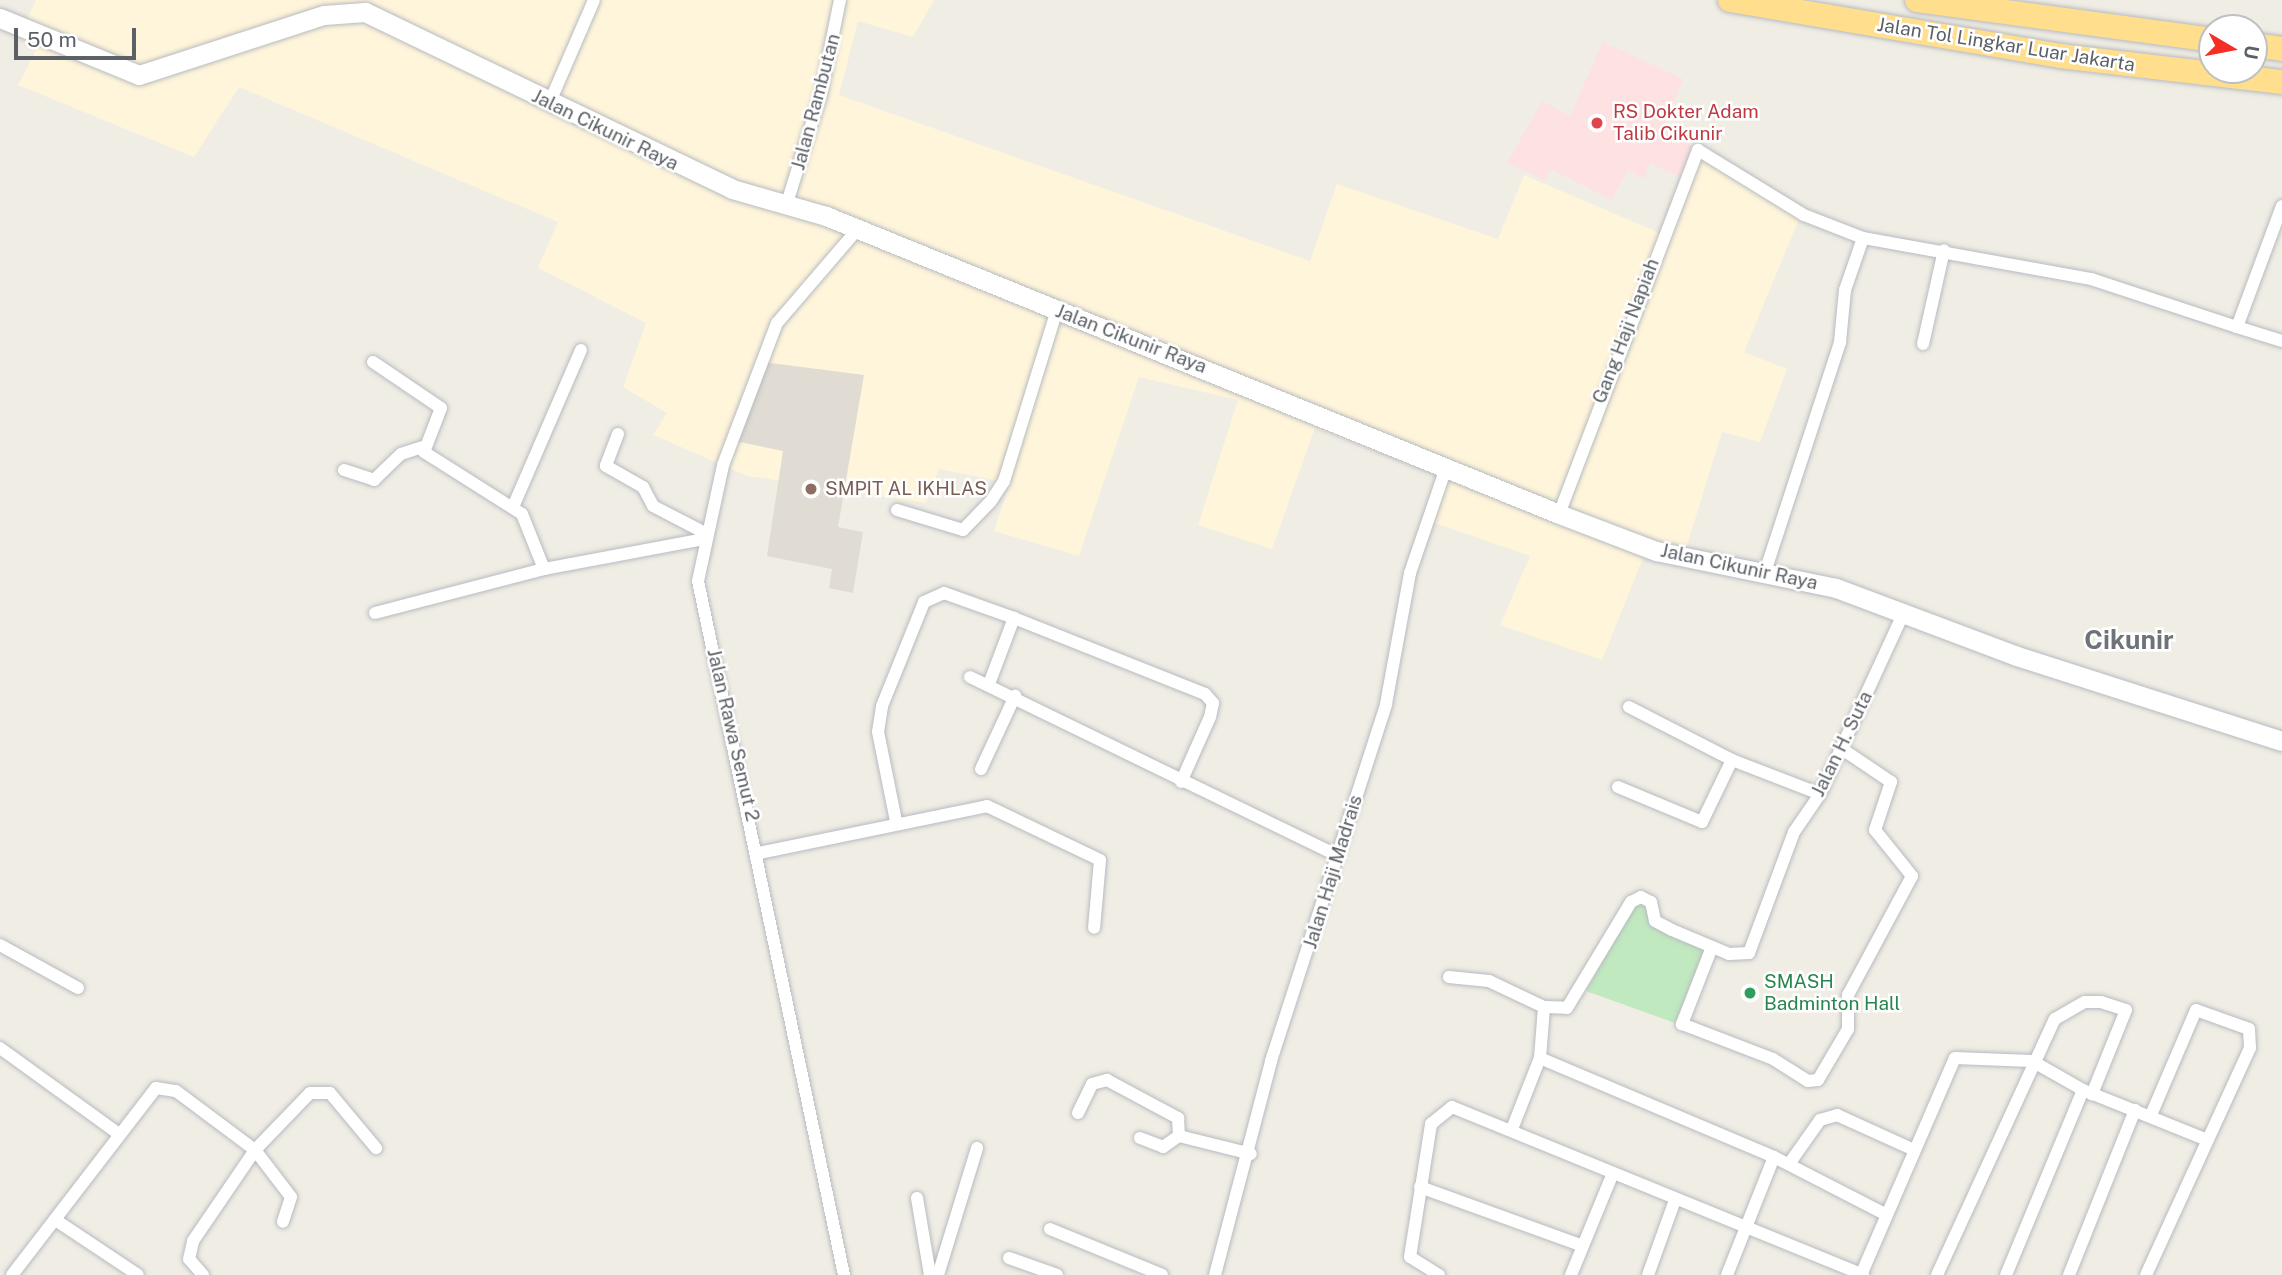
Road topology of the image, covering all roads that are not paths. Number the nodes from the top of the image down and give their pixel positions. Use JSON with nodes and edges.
{"nodes":[{"id":1,"x":594,"y":0,"type":"edge"},
{"id":2,"x":839,"y":0,"type":"edge"},
{"id":3,"x":1730,"y":0,"type":"edge"},
{"id":4,"x":1917,"y":0,"type":"edge"},
{"id":5,"x":0,"y":18,"type":"edge"},
{"id":6,"x":2198,"y":38,"type":"edge"},
{"id":7,"x":2282,"y":82,"type":"edge"},
{"id":8,"x":549,"y":104,"type":"junction"},
{"id":9,"x":787,"y":203,"type":"junction"},
{"id":10,"x":2282,"y":206,"type":"edge"},
{"id":11,"x":858,"y":230,"type":"junction"},
{"id":12,"x":1863,"y":238,"type":"junction"},
{"id":13,"x":1944,"y":250,"type":"junction"},
{"id":14,"x":1057,"y":310,"type":"junction"},
{"id":15,"x":2237,"y":327,"type":"junction"},
{"id":16,"x":2282,"y":341,"type":"edge"},
{"id":17,"x":1923,"y":344,"type":"dead end"},
{"id":18,"x":581,"y":350,"type":"dead end"},
{"id":19,"x":373,"y":362,"type":"dead end"},
{"id":20,"x":618,"y":433,"type":"dead end"},
{"id":21,"x":423,"y":447,"type":"junction"},
{"id":22,"x":1446,"y":467,"type":"junction"},
{"id":23,"x":344,"y":470,"type":"dead end"},
{"id":24,"x":513,"y":507,"type":"junction"},
{"id":25,"x":897,"y":510,"type":"dead end"},
{"id":26,"x":1559,"y":514,"type":"junction"},
{"id":27,"x":704,"y":536,"type":"junction"},
{"id":28,"x":544,"y":569,"type":"junction"},
{"id":29,"x":1765,"y":572,"type":"junction"},
{"id":30,"x":376,"y":613,"type":"dead end"},
{"id":31,"x":1903,"y":614,"type":"junction"},
{"id":32,"x":1014,"y":618,"type":"junction"},
{"id":33,"x":970,"y":677,"type":"dead end"},
{"id":34,"x":989,"y":684,"type":"junction"},
{"id":35,"x":1015,"y":696,"type":"junction"},
{"id":36,"x":1629,"y":707,"type":"dead end"},
{"id":37,"x":2282,"y":741,"type":"edge"},
{"id":38,"x":1842,"y":750,"type":"junction"},
{"id":39,"x":1732,"y":760,"type":"junction"},
{"id":40,"x":981,"y":769,"type":"dead end"},
{"id":41,"x":1181,"y":782,"type":"junction"},
{"id":42,"x":1618,"y":787,"type":"dead end"},
{"id":43,"x":1820,"y":794,"type":"junction"},
{"id":44,"x":896,"y":821,"type":"junction"},
{"id":45,"x":759,"y":853,"type":"junction"},
{"id":46,"x":1338,"y":856,"type":"junction"},
{"id":47,"x":1094,"y":928,"type":"dead end"},
{"id":48,"x":0,"y":945,"type":"edge"},
{"id":49,"x":1712,"y":947,"type":"junction"},
{"id":50,"x":1449,"y":977,"type":"dead end"},
{"id":51,"x":78,"y":988,"type":"dead end"},
{"id":52,"x":1544,"y":1007,"type":"junction"},
{"id":53,"x":0,"y":1048,"type":"edge"},
{"id":54,"x":1540,"y":1058,"type":"junction"},
{"id":55,"x":2032,"y":1062,"type":"junction"},
{"id":56,"x":2087,"y":1092,"type":"junction"},
{"id":57,"x":2134,"y":1110,"type":"junction"},
{"id":58,"x":1077,"y":1113,"type":"dead end"},
{"id":59,"x":2151,"y":1115,"type":"junction"},
{"id":60,"x":1512,"y":1129,"type":"junction"},
{"id":61,"x":119,"y":1134,"type":"junction"},
{"id":62,"x":1179,"y":1136,"type":"junction"},
{"id":63,"x":1140,"y":1138,"type":"dead end"},
{"id":64,"x":2205,"y":1139,"type":"junction"},
{"id":65,"x":376,"y":1148,"type":"dead end"},
{"id":66,"x":978,"y":1148,"type":"dead end"},
{"id":67,"x":255,"y":1150,"type":"junction"},
{"id":68,"x":1914,"y":1150,"type":"junction"},
{"id":69,"x":1251,"y":1154,"type":"junction"},
{"id":70,"x":1774,"y":1157,"type":"junction"},
{"id":71,"x":1789,"y":1164,"type":"junction"},
{"id":72,"x":1613,"y":1172,"type":"junction"},
{"id":73,"x":1420,"y":1187,"type":"junction"},
{"id":74,"x":917,"y":1198,"type":"dead end"},
{"id":75,"x":1675,"y":1200,"type":"junction"},
{"id":76,"x":1885,"y":1214,"type":"junction"},
{"id":77,"x":57,"y":1221,"type":"junction"},
{"id":78,"x":283,"y":1222,"type":"dead end"},
{"id":79,"x":1746,"y":1225,"type":"junction"},
{"id":80,"x":1050,"y":1228,"type":"dead end"},
{"id":81,"x":1583,"y":1246,"type":"junction"},
{"id":82,"x":1009,"y":1258,"type":"dead end"},
{"id":83,"x":12,"y":1275,"type":"edge"},
{"id":84,"x":138,"y":1275,"type":"edge"},
{"id":85,"x":203,"y":1275,"type":"edge"},
{"id":86,"x":844,"y":1275,"type":"edge"},
{"id":87,"x":930,"y":1275,"type":"edge"},
{"id":88,"x":938,"y":1275,"type":"edge"},
{"id":89,"x":1057,"y":1275,"type":"edge"},
{"id":90,"x":1162,"y":1275,"type":"edge"},
{"id":91,"x":1215,"y":1275,"type":"edge"},
{"id":92,"x":1439,"y":1275,"type":"edge"},
{"id":93,"x":1571,"y":1275,"type":"edge"},
{"id":94,"x":1648,"y":1275,"type":"edge"},
{"id":95,"x":1727,"y":1275,"type":"edge"},
{"id":96,"x":1862,"y":1275,"type":"edge"},
{"id":97,"x":1937,"y":1275,"type":"edge"},
{"id":98,"x":2006,"y":1275,"type":"edge"},
{"id":99,"x":2069,"y":1275,"type":"edge"},
{"id":100,"x":2146,"y":1275,"type":"edge"}],
"edges":[{"from":1,"to":8,"type":"street"},
{"from":2,"to":9,"type":"street","name":"Jalan Rambutan"},
{"from":3,"to":7,"type":"highway","name":"Jalan Tol Lingkar Luar Jakarta"},
{"from":4,"to":6,"type":"highway","name":"Jalan Tol Lingkar Luar Jakarta"},
{"from":5,"to":8,"type":"street","name":"Jalan Cikunir Raya"},
{"from":8,"to":9,"type":"street","name":"Jalan Cikunir Raya"},
{"from":9,"to":11,"type":"street","name":"Jalan Cikunir Raya"},
{"from":10,"to":15,"type":"street"},
{"from":11,"to":14,"type":"street","name":"Jalan Cikunir Raya"},
{"from":11,"to":27,"type":"street","name":"Jalan Rawa Semut 2"},
{"from":12,"to":13,"type":"street"},
{"from":12,"to":26,"type":"street","name":"Gang Haji Napiah"},
{"from":12,"to":29,"type":"street"},
{"from":13,"to":15,"type":"street"},
{"from":13,"to":17,"type":"street"},
{"from":14,"to":22,"type":"street","name":"Jalan Cikunir Raya"},
{"from":14,"to":25,"type":"street"},
{"from":15,"to":16,"type":"street"},
{"from":18,"to":24,"type":"street"},
{"from":19,"to":21,"type":"street"},
{"from":20,"to":27,"type":"street"},
{"from":21,"to":23,"type":"street"},
{"from":21,"to":24,"type":"street"},
{"from":22,"to":26,"type":"street","name":"Jalan Cikunir Raya"},
{"from":22,"to":46,"type":"street","name":"Jalan Haji Madrais"},
{"from":24,"to":28,"type":"street"},
{"from":26,"to":29,"type":"street","name":"Jalan Cikunir Raya"},
{"from":27,"to":28,"type":"street"},
{"from":27,"to":45,"type":"street","name":"Jalan Rawa Semut 2"},
{"from":28,"to":30,"type":"street"},
{"from":29,"to":31,"type":"street","name":"Jalan Cikunir Raya"},
{"from":31,"to":37,"type":"street","name":"Jalan Cikunir Raya"},
{"from":31,"to":38,"type":"street","name":"Jalan H. Suta"},
{"from":32,"to":34,"type":"street"},
{"from":32,"to":41,"type":"street"},
{"from":32,"to":44,"type":"street"},
{"from":33,"to":34,"type":"street"},
{"from":34,"to":35,"type":"street"},
{"from":35,"to":40,"type":"street"},
{"from":35,"to":41,"type":"street"},
{"from":36,"to":39,"type":"street"},
{"from":38,"to":43,"type":"street","name":"Jalan H. Suta"},
{"from":38,"to":49,"type":"street"},
{"from":39,"to":42,"type":"street"},
{"from":39,"to":43,"type":"street"},
{"from":41,"to":46,"type":"street"},
{"from":43,"to":49,"type":"street","name":"Jalan H. Suta"},
{"from":44,"to":45,"type":"street"},
{"from":44,"to":47,"type":"street"},
{"from":45,"to":86,"type":"street","name":"Jalan Rawa Semut 2"},
{"from":46,"to":69,"type":"street","name":"Jalan Haji Madrais"},
{"from":48,"to":51,"type":"street"},
{"from":49,"to":52,"type":"street","name":"Jalan H. Suta"},
{"from":50,"to":52,"type":"street"},
{"from":52,"to":54,"type":"street"},
{"from":53,"to":61,"type":"street"},
{"from":54,"to":60,"type":"street"},
{"from":54,"to":70,"type":"street"},
{"from":55,"to":56,"type":"street"},
{"from":55,"to":56,"type":"street"},
{"from":55,"to":68,"type":"street"},
{"from":55,"to":97,"type":"street"},
{"from":56,"to":57,"type":"street"},
{"from":56,"to":98,"type":"street"},
{"from":57,"to":59,"type":"street"},
{"from":57,"to":99,"type":"street"},
{"from":58,"to":62,"type":"street"},
{"from":59,"to":64,"type":"street"},
{"from":59,"to":64,"type":"street"},
{"from":60,"to":72,"type":"street"},
{"from":60,"to":73,"type":"street"},
{"from":61,"to":67,"type":"street"},
{"from":61,"to":77,"type":"street"},
{"from":62,"to":63,"type":"street"},
{"from":62,"to":69,"type":"street"},
{"from":64,"to":100,"type":"street"},
{"from":65,"to":67,"type":"street"},
{"from":66,"to":88,"type":"street"},
{"from":67,"to":78,"type":"street"},
{"from":67,"to":85,"type":"street"},
{"from":68,"to":71,"type":"street"},
{"from":68,"to":76,"type":"street"},
{"from":69,"to":91,"type":"street","name":"Jalan Haji Madrais"},
{"from":70,"to":71,"type":"street"},
{"from":70,"to":79,"type":"street"},
{"from":71,"to":76,"type":"street"},
{"from":72,"to":75,"type":"street"},
{"from":72,"to":81,"type":"street"},
{"from":73,"to":81,"type":"street"},
{"from":73,"to":92,"type":"street"},
{"from":74,"to":87,"type":"street"},
{"from":75,"to":79,"type":"street"},
{"from":75,"to":94,"type":"street"},
{"from":76,"to":96,"type":"street"},
{"from":77,"to":83,"type":"street"},
{"from":77,"to":84,"type":"street"},
{"from":79,"to":95,"type":"street"},
{"from":79,"to":96,"type":"street"},
{"from":80,"to":90,"type":"street"},
{"from":81,"to":93,"type":"street"},
{"from":82,"to":89,"type":"street"}]}
